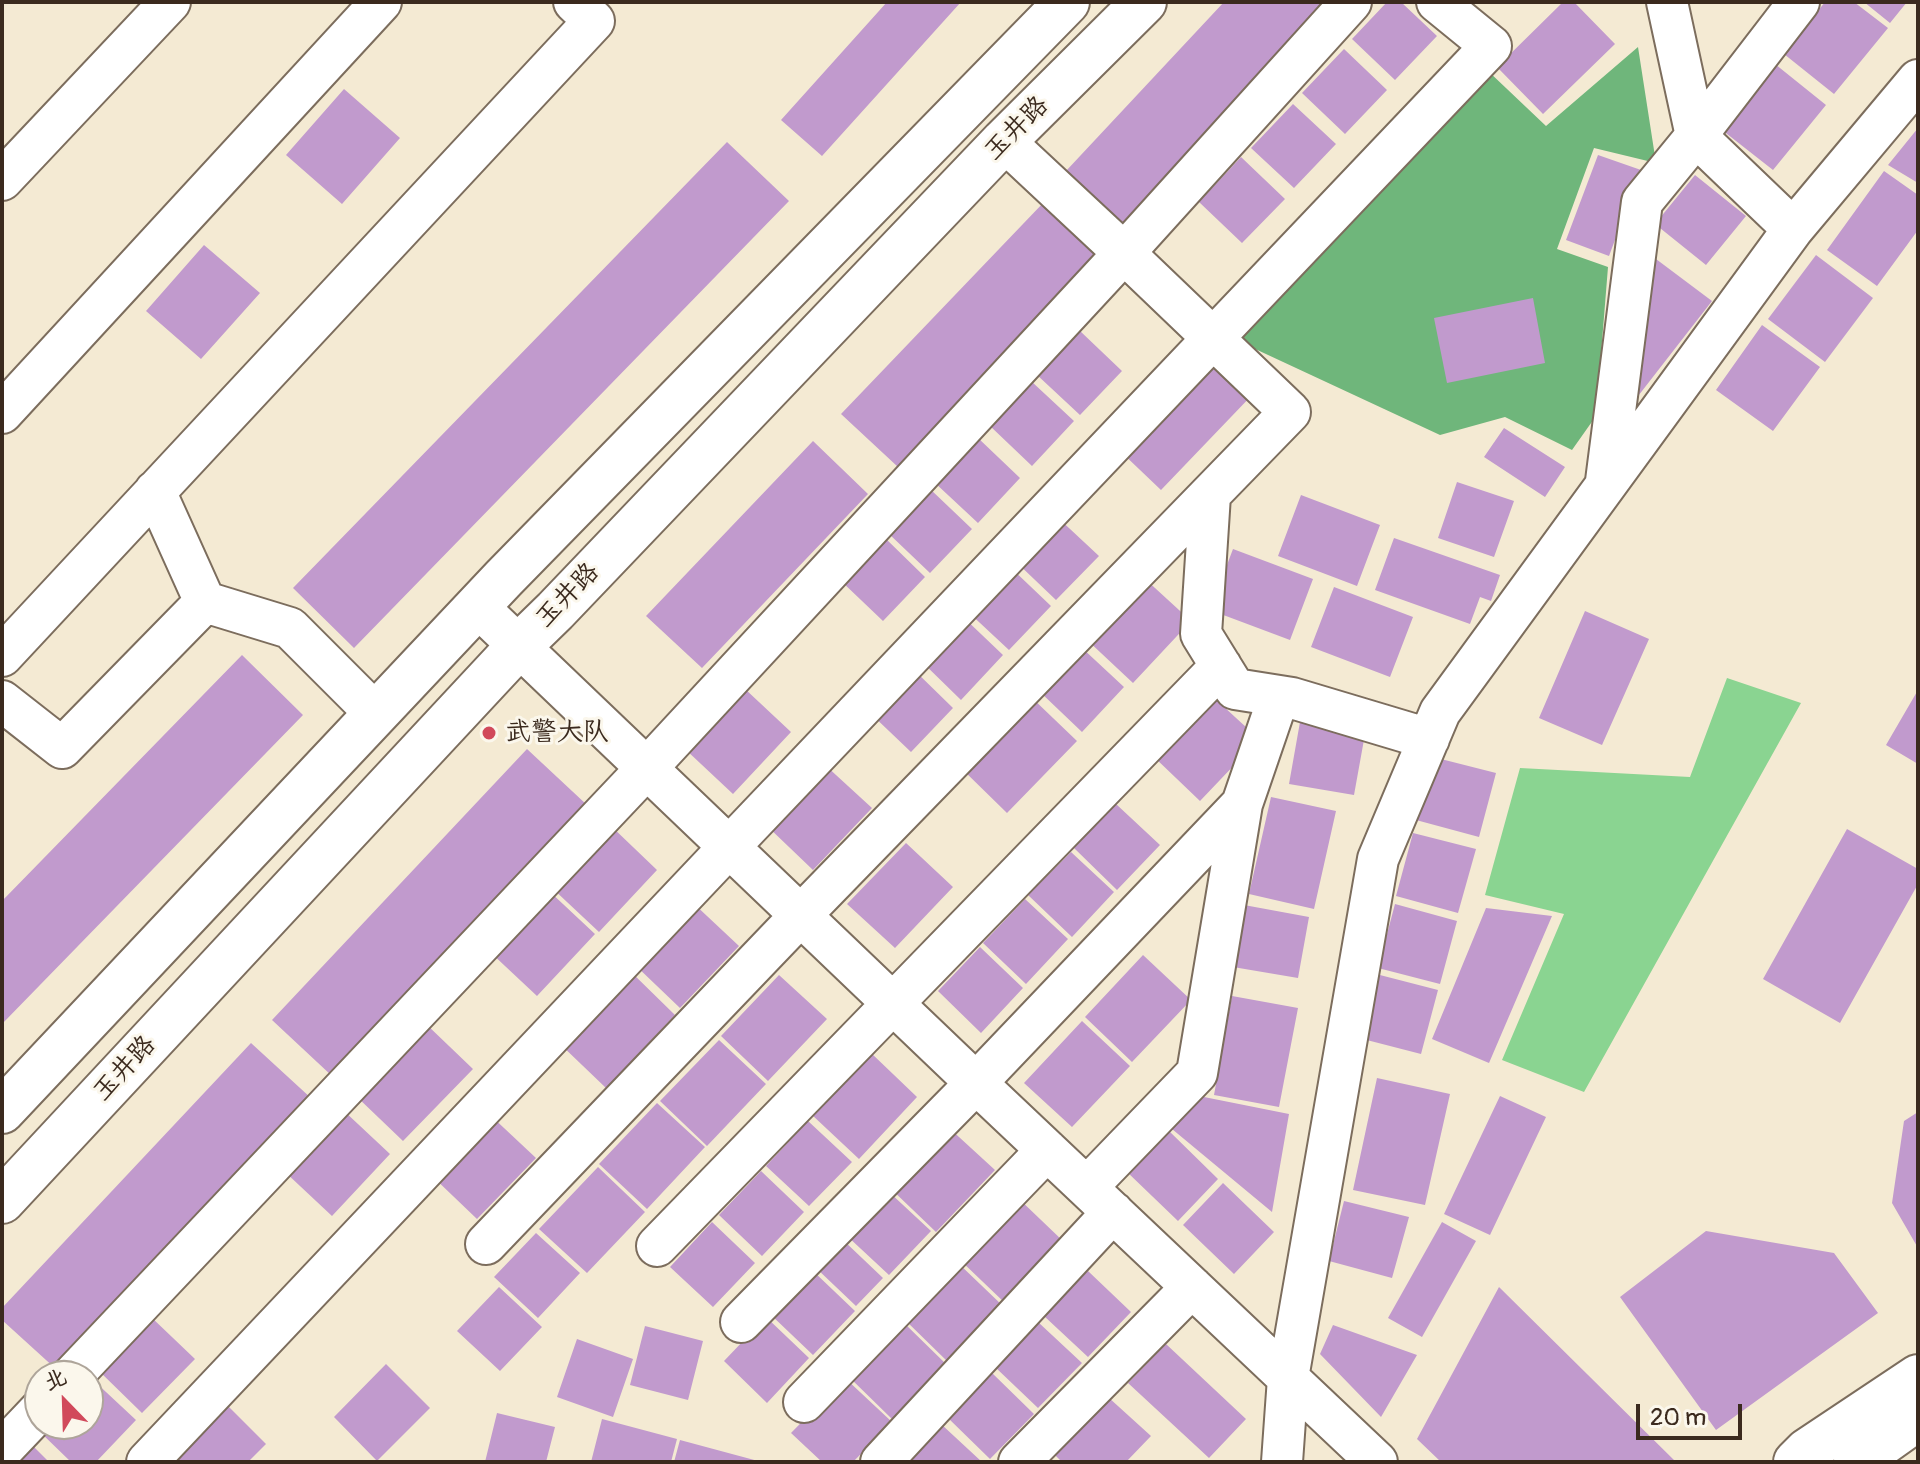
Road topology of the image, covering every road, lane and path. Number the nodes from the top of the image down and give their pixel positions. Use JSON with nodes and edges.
{"nodes":[{"id":1,"x":170,"y":2,"type":"edge"},
{"id":2,"x":381,"y":2,"type":"edge"},
{"id":3,"x":574,"y":2,"type":"edge"},
{"id":4,"x":1067,"y":2,"type":"edge"},
{"id":5,"x":1144,"y":2,"type":"edge"},
{"id":6,"x":1351,"y":2,"type":"edge"},
{"id":7,"x":1437,"y":2,"type":"edge"},
{"id":8,"x":1667,"y":2,"type":"edge"},
{"id":9,"x":1799,"y":2,"type":"edge"},
{"id":10,"x":1918,"y":80,"type":"edge"},
{"id":11,"x":1696,"y":136,"type":"junction"},
{"id":12,"x":1004,"y":141,"type":"junction"},
{"id":13,"x":2,"y":180,"type":"edge"},
{"id":14,"x":1793,"y":229,"type":"junction"},
{"id":15,"x":1124,"y":253,"type":"junction"},
{"id":16,"x":1213,"y":338,"type":"junction"},
{"id":17,"x":2,"y":413,"type":"edge"},
{"id":18,"x":1605,"y":485,"type":"junction"},
{"id":19,"x":155,"y":491,"type":"junction"},
{"id":20,"x":1210,"y":495,"type":"junction"},
{"id":21,"x":205,"y":602,"type":"junction"},
{"id":22,"x":477,"y":606,"type":"junction"},
{"id":23,"x":518,"y":647,"type":"junction"},
{"id":24,"x":2,"y":656,"type":"edge"},
{"id":25,"x":1221,"y":666,"type":"junction"},
{"id":26,"x":1279,"y":696,"type":"junction"},
{"id":27,"x":2,"y":701,"type":"edge"},
{"id":28,"x":375,"y":713,"type":"junction"},
{"id":29,"x":1429,"y":739,"type":"junction"},
{"id":30,"x":646,"y":769,"type":"junction"},
{"id":31,"x":1242,"y":804,"type":"junction"},
{"id":32,"x":729,"y":847,"type":"junction"},
{"id":33,"x":801,"y":915,"type":"junction"},
{"id":34,"x":894,"y":1004,"type":"junction"},
{"id":35,"x":976,"y":1083,"type":"junction"},
{"id":36,"x":2,"y":1111,"type":"edge"},
{"id":37,"x":1047,"y":1150,"type":"junction"},
{"id":38,"x":1100,"y":1199,"type":"junction"},
{"id":39,"x":2,"y":1201,"type":"edge"},
{"id":40,"x":486,"y":1244,"type":"dead end"},
{"id":41,"x":657,"y":1246,"type":"dead end"},
{"id":42,"x":1192,"y":1287,"type":"junction"},
{"id":43,"x":741,"y":1322,"type":"dead end"},
{"id":44,"x":87,"y":1360,"type":"edge"},
{"id":45,"x":1918,"y":1377,"type":"edge"},
{"id":46,"x":1288,"y":1378,"type":"junction"},
{"id":47,"x":804,"y":1402,"type":"dead end"},
{"id":48,"x":1915,"y":1426,"type":"edge"},
{"id":49,"x":24,"y":1427,"type":"edge"},
{"id":50,"x":2,"y":1450,"type":"edge"},
{"id":51,"x":1280,"y":1458,"type":"edge"},
{"id":52,"x":1869,"y":1459,"type":"edge"},
{"id":53,"x":147,"y":1462,"type":"edge"},
{"id":54,"x":881,"y":1462,"type":"edge"},
{"id":55,"x":1019,"y":1462,"type":"edge"},
{"id":56,"x":1377,"y":1462,"type":"edge"},
{"id":57,"x":1796,"y":1462,"type":"edge"}],
"edges":[{"from":1,"to":13,"type":"street"},
{"from":2,"to":17,"type":"street"},
{"from":3,"to":19,"type":"street"},
{"from":4,"to":22,"type":"street","name":"玉井路"},
{"from":5,"to":12,"type":"street","name":"玉井路"},
{"from":6,"to":15,"type":"street"},
{"from":7,"to":16,"type":"street"},
{"from":8,"to":11,"type":"street"},
{"from":9,"to":11,"type":"street"},
{"from":10,"to":14,"type":"street"},
{"from":11,"to":14,"type":"street"},
{"from":11,"to":18,"type":"street"},
{"from":12,"to":15,"type":"street"},
{"from":12,"to":23,"type":"street","name":"玉井路"},
{"from":14,"to":18,"type":"street"},
{"from":15,"to":16,"type":"street"},
{"from":15,"to":30,"type":"street"},
{"from":16,"to":20,"type":"street"},
{"from":16,"to":32,"type":"street"},
{"from":18,"to":29,"type":"street"},
{"from":19,"to":21,"type":"street"},
{"from":19,"to":24,"type":"street"},
{"from":20,"to":25,"type":"street"},
{"from":20,"to":33,"type":"street"},
{"from":21,"to":27,"type":"street"},
{"from":21,"to":28,"type":"street"},
{"from":22,"to":23,"type":"street"},
{"from":22,"to":28,"type":"street","name":"玉井路"},
{"from":23,"to":30,"type":"street"},
{"from":23,"to":39,"type":"street","name":"玉井路"},
{"from":25,"to":26,"type":"street"},
{"from":25,"to":34,"type":"street"},
{"from":26,"to":29,"type":"street"},
{"from":26,"to":31,"type":"street"},
{"from":28,"to":36,"type":"street","name":"玉井路"},
{"from":29,"to":46,"type":"street"},
{"from":30,"to":32,"type":"street"},
{"from":30,"to":44,"type":"street"},
{"from":31,"to":35,"type":"street"},
{"from":31,"to":38,"type":"street"},
{"from":32,"to":33,"type":"street"},
{"from":32,"to":53,"type":"street"},
{"from":33,"to":34,"type":"street"},
{"from":33,"to":40,"type":"street"},
{"from":34,"to":35,"type":"street"},
{"from":34,"to":41,"type":"street"},
{"from":35,"to":37,"type":"street"},
{"from":35,"to":43,"type":"street"},
{"from":37,"to":38,"type":"street"},
{"from":37,"to":47,"type":"street"},
{"from":38,"to":42,"type":"street"},
{"from":38,"to":54,"type":"street"},
{"from":42,"to":46,"type":"street"},
{"from":42,"to":55,"type":"street"},
{"from":45,"to":57,"type":"street"},
{"from":46,"to":51,"type":"street"},
{"from":46,"to":56,"type":"street"},
{"from":48,"to":52,"type":"street"},
{"from":49,"to":50,"type":"street"}]}
